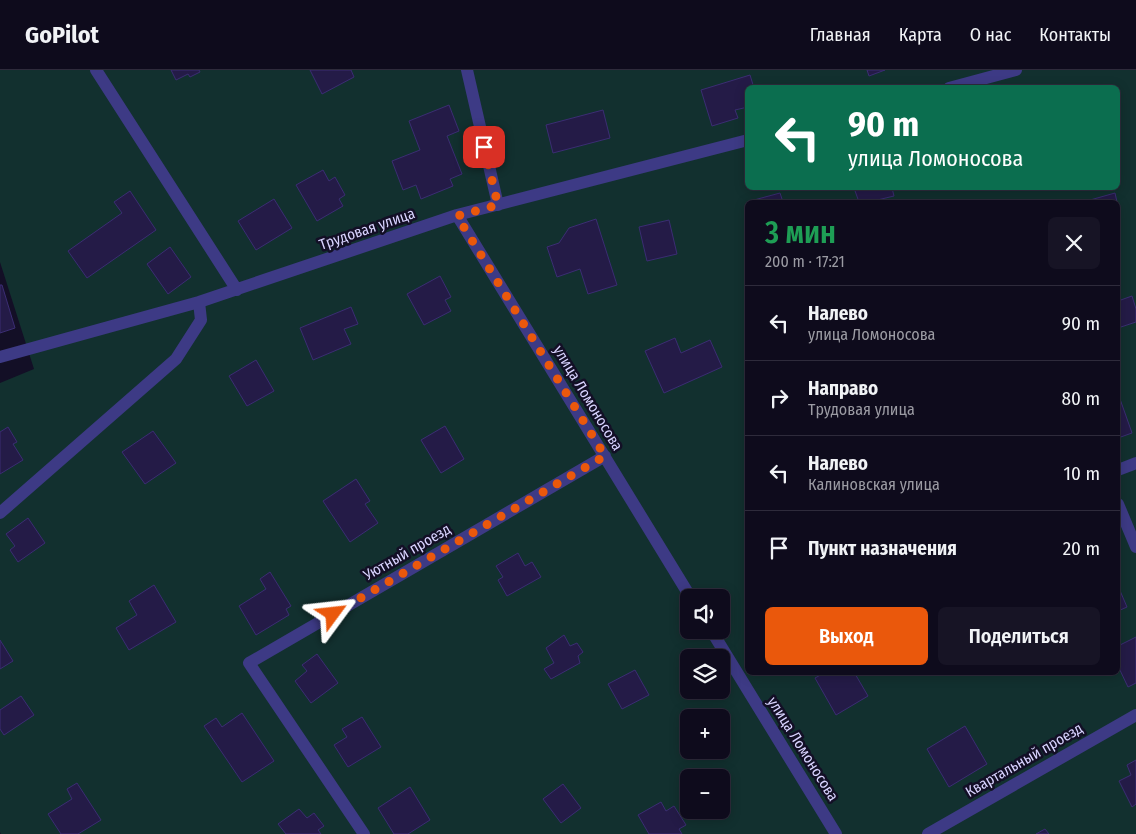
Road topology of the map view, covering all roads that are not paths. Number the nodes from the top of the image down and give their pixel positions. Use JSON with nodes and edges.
{"nodes":[{"id":1,"x":96,"y":70,"type":"edge"},
{"id":2,"x":467,"y":70,"type":"edge"},
{"id":3,"x":1016,"y":70,"type":"edge"},
{"id":4,"x":960,"y":85,"type":"edge"},
{"id":5,"x":745,"y":141,"type":"edge"},
{"id":6,"x":498,"y":205,"type":"junction"},
{"id":7,"x":457,"y":216,"type":"junction"},
{"id":8,"x":236,"y":290,"type":"junction"},
{"id":9,"x":199,"y":302,"type":"junction"},
{"id":10,"x":0,"y":357,"type":"edge"},
{"id":11,"x":605,"y":456,"type":"junction"},
{"id":12,"x":1136,"y":463,"type":"edge"},
{"id":13,"x":1120,"y":469,"type":"edge"},
{"id":14,"x":1120,"y":509,"type":"edge"},
{"id":15,"x":0,"y":513,"type":"edge"},
{"id":16,"x":1136,"y":547,"type":"edge"},
{"id":17,"x":686,"y":589,"type":"edge"},
{"id":18,"x":717,"y":639,"type":"edge"},
{"id":19,"x":1136,"y":715,"type":"edge"},
{"id":20,"x":364,"y":834,"type":"edge"},
{"id":21,"x":836,"y":834,"type":"edge"},
{"id":22,"x":928,"y":834,"type":"edge"}],
"edges":[{"from":1,"to":8,"type":"street"},
{"from":2,"to":6,"type":"street"},
{"from":3,"to":4,"type":"street"},
{"from":5,"to":6,"type":"street","name":"Трудовая улица"},
{"from":6,"to":7,"type":"street","name":"Трудовая улица"},
{"from":7,"to":8,"type":"street","name":"Трудовая улица"},
{"from":7,"to":11,"type":"street","name":"улица Ломоносова"},
{"from":8,"to":9,"type":"street","name":"Трудовая улица"},
{"from":9,"to":10,"type":"street","name":"Трудовая улица"},
{"from":9,"to":15,"type":"street"},
{"from":11,"to":17,"type":"street","name":"улица Ломоносова"},
{"from":11,"to":20,"type":"street","name":"Уютный проезд"},
{"from":12,"to":13,"type":"street"},
{"from":14,"to":16,"type":"street"},
{"from":18,"to":21,"type":"street","name":"улица Ломоносова"},
{"from":19,"to":22,"type":"street","name":"Квартальный проезд"}]}
